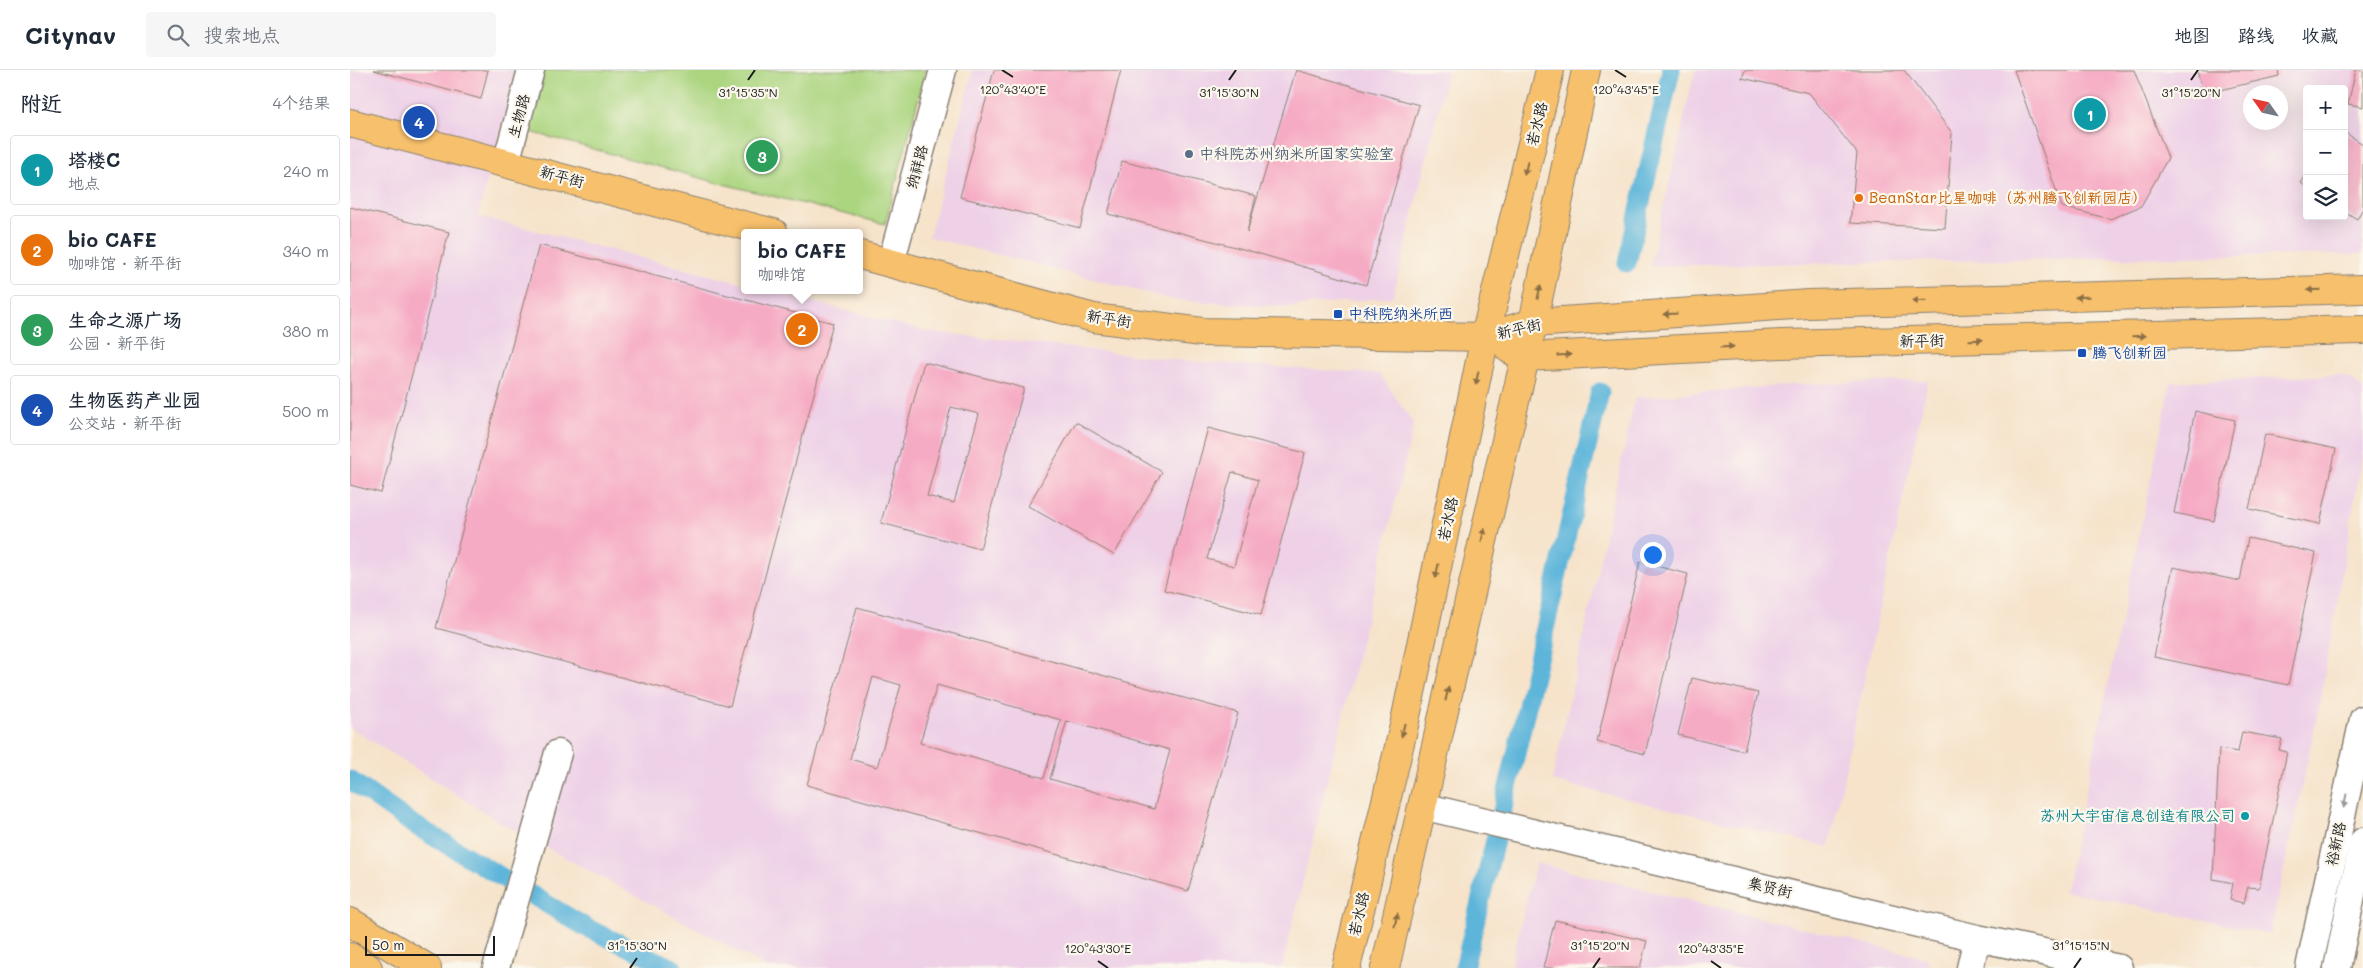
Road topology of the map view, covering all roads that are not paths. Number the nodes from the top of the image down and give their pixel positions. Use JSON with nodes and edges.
{"nodes":[{"id":1,"x":531,"y":70,"type":"edge"},
{"id":2,"x":943,"y":70,"type":"edge"},
{"id":3,"x":1550,"y":70,"type":"edge"},
{"id":4,"x":1586,"y":70,"type":"edge"},
{"id":5,"x":350,"y":123,"type":"edge"},
{"id":6,"x":506,"y":163,"type":"junction"},
{"id":7,"x":759,"y":229,"type":"edge"},
{"id":8,"x":863,"y":256,"type":"edge"},
{"id":9,"x":891,"y":264,"type":"junction"},
{"id":10,"x":2363,"y":289,"type":"edge"},
{"id":11,"x":1533,"y":323,"type":"junction"},
{"id":12,"x":2363,"y":330,"type":"edge"},
{"id":13,"x":1485,"y":337,"type":"junction"},
{"id":14,"x":1524,"y":357,"type":"junction"},
{"id":15,"x":2363,"y":719,"type":"edge"},
{"id":16,"x":558,"y":753,"type":"dead end"},
{"id":17,"x":1422,"y":806,"type":"junction"},
{"id":18,"x":2363,"y":841,"type":"edge"},
{"id":19,"x":350,"y":922,"type":"edge"},
{"id":20,"x":1978,"y":938,"type":"junction"},
{"id":21,"x":350,"y":957,"type":"edge"},
{"id":22,"x":368,"y":968,"type":"edge"},
{"id":23,"x":427,"y":968,"type":"edge"},
{"id":24,"x":496,"y":968,"type":"edge"},
{"id":25,"x":1346,"y":968,"type":"edge"},
{"id":26,"x":1385,"y":968,"type":"edge"},
{"id":27,"x":1970,"y":968,"type":"edge"},
{"id":28,"x":2119,"y":968,"type":"edge"},
{"id":29,"x":2309,"y":968,"type":"edge"},
{"id":30,"x":2337,"y":968,"type":"edge"}],
"edges":[{"from":1,"to":6,"type":"street","name":"生物路"},
{"from":2,"to":9,"type":"street","name":"纳祥路"},
{"from":3,"to":13,"type":"main road","name":"若水路","one_way":true},
{"from":11,"to":4,"type":"main road","one_way":true},
{"from":5,"to":6,"type":"main road","name":"新平街"},
{"from":6,"to":7,"type":"main road","name":"新平街"},
{"from":8,"to":9,"type":"main road","name":"新平街"},
{"from":9,"to":13,"type":"main road","name":"新平街"},
{"from":10,"to":11,"type":"main road","name":"新平街","one_way":true},
{"from":11,"to":13,"type":"main road","name":"新平街"},
{"from":11,"to":14,"type":"main road"},
{"from":14,"to":12,"type":"main road","name":"新平街","one_way":true},
{"from":13,"to":14,"type":"main road","name":"新平街"},
{"from":13,"to":25,"type":"main road","name":"若水路","one_way":true},
{"from":17,"to":14,"type":"main road","one_way":true},
{"from":15,"to":29,"type":"street","name":"裕新路","one_way":true},
{"from":16,"to":24,"type":"street"},
{"from":17,"to":20,"type":"street","name":"集贤街"},
{"from":26,"to":17,"type":"main road","one_way":true},
{"from":18,"to":30,"type":"street","name":"裕新路"},
{"from":19,"to":23,"type":"main road"},
{"from":20,"to":27,"type":"street"},
{"from":20,"to":28,"type":"street","name":"集贤街"},
{"from":21,"to":22,"type":"main road"}]}
